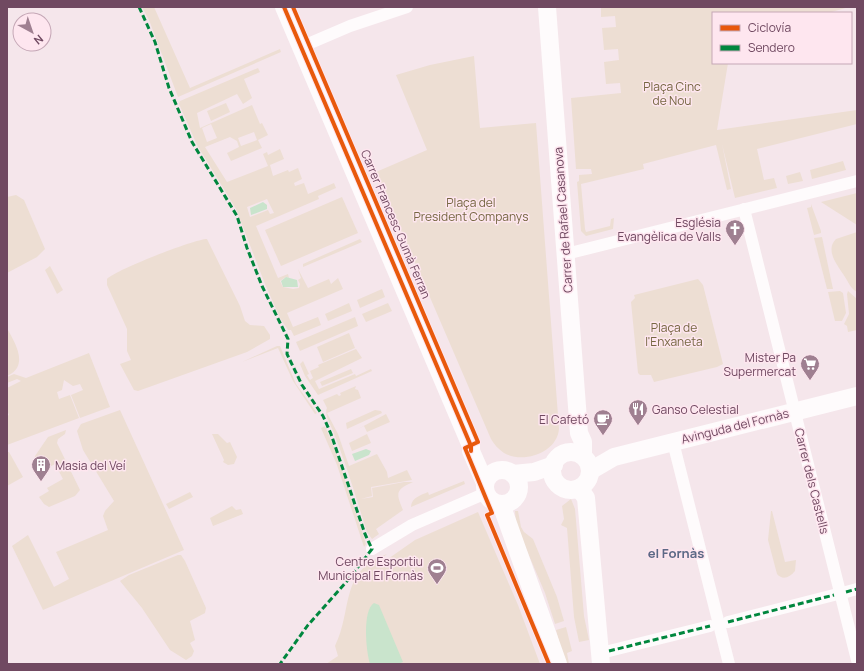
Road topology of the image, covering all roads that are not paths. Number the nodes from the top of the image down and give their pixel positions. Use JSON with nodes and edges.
{"nodes":[{"id":1,"x":284,"y":7,"type":"edge"},
{"id":2,"x":407,"y":7,"type":"edge"},
{"id":3,"x":547,"y":7,"type":"edge"},
{"id":4,"x":301,"y":47,"type":"junction"},
{"id":5,"x":857,"y":180,"type":"edge"},
{"id":6,"x":744,"y":209,"type":"junction"},
{"id":7,"x":566,"y":254,"type":"junction"},
{"id":8,"x":857,"y":396,"type":"edge"},
{"id":9,"x":795,"y":412,"type":"junction"},
{"id":10,"x":673,"y":442,"type":"junction"},
{"id":11,"x":471,"y":446,"type":"junction"},
{"id":12,"x":572,"y":464,"type":"junction"},
{"id":13,"x":510,"y":478,"type":"junction"},
{"id":14,"x":485,"y":488,"type":"junction"},
{"id":15,"x":579,"y":488,"type":"junction"},
{"id":16,"x":501,"y":504,"type":"junction"},
{"id":17,"x":372,"y":549,"type":"dead end"},
{"id":18,"x":846,"y":592,"type":"edge"},
{"id":19,"x":728,"y":622,"type":"dead end"},
{"id":20,"x":710,"y":626,"type":"dead end"},
{"id":21,"x":605,"y":657,"type":"edge"},
{"id":22,"x":857,"y":660,"type":"edge"},
{"id":23,"x":558,"y":664,"type":"edge"},
{"id":24,"x":729,"y":664,"type":"edge"}],
"edges":[{"from":1,"to":4,"type":"street","name":"Carrer Francesc Gumà Ferran"},
{"from":2,"to":4,"type":"street"},
{"from":3,"to":7,"type":"street","name":"Carrer de Rafael Casanova"},
{"from":4,"to":11,"type":"street","name":"Carrer Francesc Gumà Ferran"},
{"from":5,"to":6,"type":"street"},
{"from":6,"to":7,"type":"street"},
{"from":6,"to":9,"type":"street","name":"Carrer dels Castells"},
{"from":7,"to":12,"type":"street","name":"Carrer de Rafael Casanova"},
{"from":8,"to":9,"type":"street","name":"Avinguda del Fornàs"},
{"from":9,"to":10,"type":"street","name":"Avinguda del Fornàs"},
{"from":9,"to":22,"type":"street","name":"Carrer dels Castells"},
{"from":10,"to":12,"type":"street","name":"Avinguda del Fornàs"},
{"from":10,"to":24,"type":"street"},
{"from":11,"to":13,"type":"street"},
{"from":11,"to":14,"type":"street","name":"Carrer Francesc Gumà Ferran"},
{"from":12,"to":13,"type":"street","name":"Avinguda del Fornàs"},
{"from":12,"to":15,"type":"street"},
{"from":12,"to":15,"type":"street"},
{"from":13,"to":14,"type":"street"},
{"from":13,"to":16,"type":"street"},
{"from":14,"to":16,"type":"street"},
{"from":14,"to":17,"type":"street"},
{"from":15,"to":21,"type":"street"},
{"from":16,"to":23,"type":"street"},
{"from":18,"to":19,"type":"street"},
{"from":20,"to":21,"type":"street"}]}
